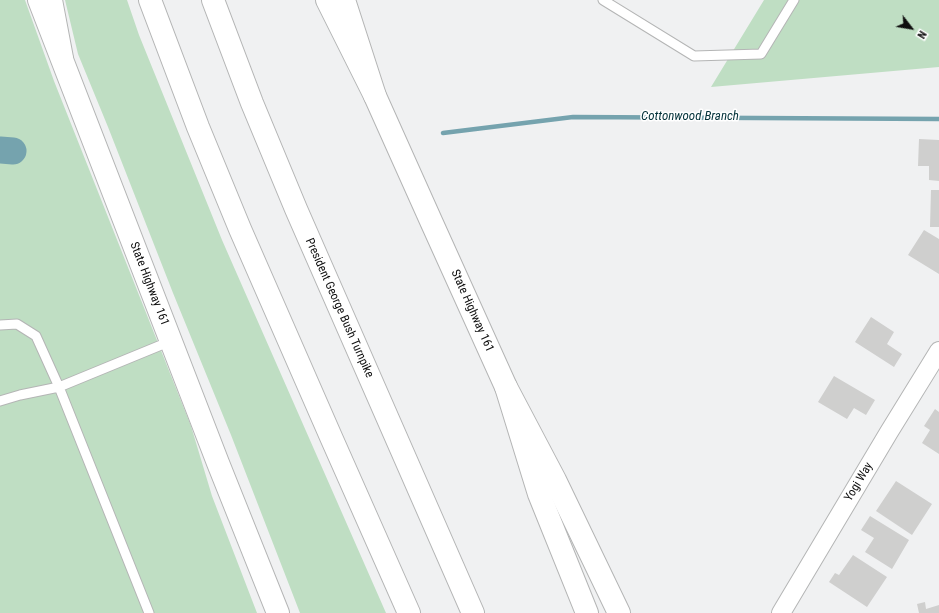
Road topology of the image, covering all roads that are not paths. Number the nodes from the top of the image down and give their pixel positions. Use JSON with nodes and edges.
{"nodes":[{"id":1,"x":39,"y":0,"type":"edge"},
{"id":2,"x":51,"y":0,"type":"edge"},
{"id":3,"x":150,"y":0,"type":"edge"},
{"id":4,"x":213,"y":0,"type":"edge"},
{"id":5,"x":327,"y":0,"type":"edge"},
{"id":6,"x":344,"y":0,"type":"edge"},
{"id":7,"x":603,"y":0,"type":"edge"},
{"id":8,"x":794,"y":0,"type":"edge"},
{"id":9,"x":62,"y":58,"type":"junction"},
{"id":10,"x":375,"y":96,"type":"junction"},
{"id":11,"x":0,"y":325,"type":"edge"},
{"id":12,"x":171,"y":341,"type":"junction"},
{"id":13,"x":939,"y":351,"type":"edge"},
{"id":14,"x":60,"y":387,"type":"junction"},
{"id":15,"x":506,"y":387,"type":"junction"},
{"id":16,"x":0,"y":401,"type":"edge"},
{"id":17,"x":149,"y":613,"type":"edge"},
{"id":18,"x":278,"y":613,"type":"edge"},
{"id":19,"x":409,"y":613,"type":"edge"},
{"id":20,"x":473,"y":613,"type":"edge"},
{"id":21,"x":587,"y":613,"type":"edge"},
{"id":22,"x":619,"y":613,"type":"edge"},
{"id":23,"x":781,"y":613,"type":"edge"}],
"edges":[{"from":1,"to":9,"type":"main road","name":"State Highway 161"},
{"from":2,"to":9,"type":"main road"},
{"from":3,"to":19,"type":"main road"},
{"from":4,"to":20,"type":"main road","name":"President George Bush Turnpike"},
{"from":5,"to":10,"type":"main road"},
{"from":6,"to":10,"type":"main road","name":"State Highway 161"},
{"from":7,"to":8,"type":"lane"},
{"from":9,"to":12,"type":"main road","name":"State Highway 161"},
{"from":10,"to":15,"type":"main road","name":"State Highway 161"},
{"from":11,"to":14,"type":"lane"},
{"from":12,"to":14,"type":"lane"},
{"from":12,"to":18,"type":"main road","name":"State Highway 161"},
{"from":13,"to":23,"type":"street","name":"Yogi Way"},
{"from":14,"to":16,"type":"lane"},
{"from":14,"to":17,"type":"lane"},
{"from":15,"to":21,"type":"main road"},
{"from":15,"to":22,"type":"main road","name":"State Highway 161"}]}
